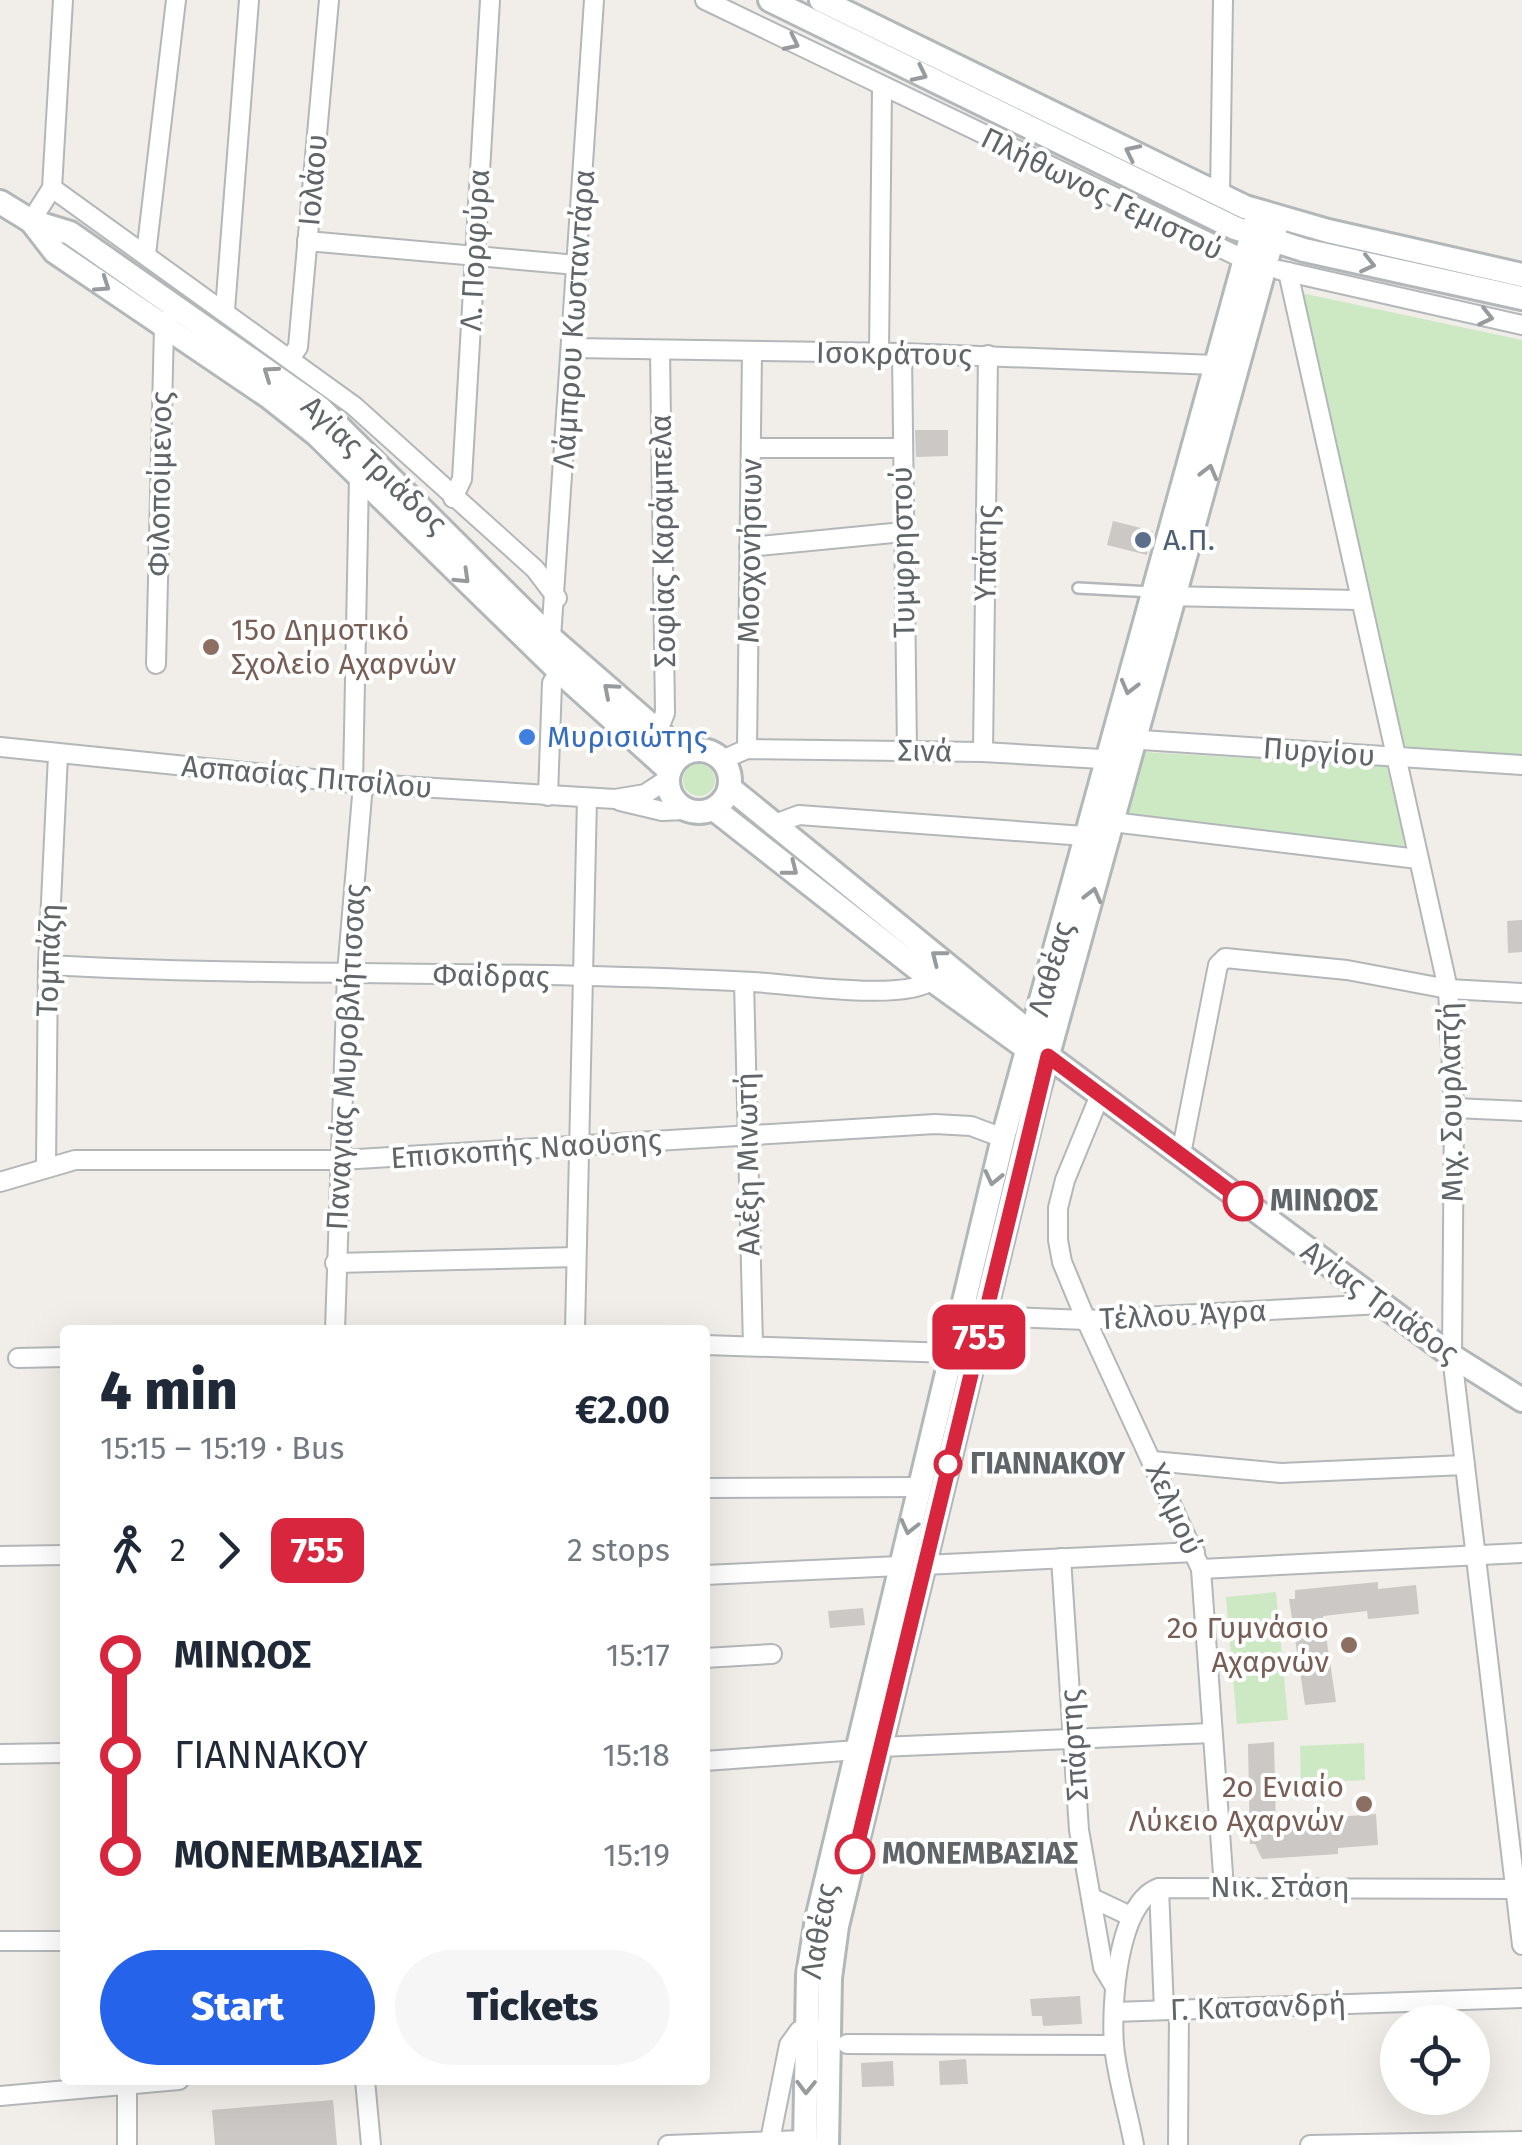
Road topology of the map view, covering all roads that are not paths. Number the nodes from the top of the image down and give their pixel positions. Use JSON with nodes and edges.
{"nodes":[{"id":1,"x":64,"y":0,"type":"edge"},
{"id":2,"x":176,"y":0,"type":"edge"},
{"id":3,"x":249,"y":0,"type":"edge"},
{"id":4,"x":328,"y":0,"type":"edge"},
{"id":5,"x":490,"y":0,"type":"edge"},
{"id":6,"x":594,"y":0,"type":"edge"},
{"id":7,"x":705,"y":0,"type":"edge"},
{"id":8,"x":770,"y":0,"type":"edge"},
{"id":9,"x":820,"y":0,"type":"edge"},
{"id":10,"x":1222,"y":0,"type":"edge"},
{"id":11,"x":882,"y":88,"type":"junction"},
{"id":12,"x":52,"y":188,"type":"junction"},
{"id":13,"x":1220,"y":195,"type":"junction"},
{"id":14,"x":0,"y":202,"type":"edge"},
{"id":15,"x":31,"y":221,"type":"junction"},
{"id":16,"x":1265,"y":227,"type":"junction"},
{"id":17,"x":307,"y":240,"type":"junction"},
{"id":18,"x":146,"y":254,"type":"junction"},
{"id":19,"x":474,"y":256,"type":"junction"},
{"id":20,"x":578,"y":265,"type":"junction"},
{"id":21,"x":1266,"y":267,"type":"junction"},
{"id":22,"x":1522,"y":275,"type":"edge"},
{"id":23,"x":1522,"y":298,"type":"edge"},
{"id":24,"x":225,"y":310,"type":"junction"},
{"id":25,"x":171,"y":316,"type":"junction"},
{"id":26,"x":1522,"y":325,"type":"edge"},
{"id":27,"x":572,"y":348,"type":"junction"},
{"id":28,"x":660,"y":350,"type":"junction"},
{"id":29,"x":752,"y":352,"type":"junction"},
{"id":30,"x":878,"y":352,"type":"junction"},
{"id":31,"x":902,"y":353,"type":"junction"},
{"id":32,"x":988,"y":355,"type":"junction"},
{"id":33,"x":291,"y":357,"type":"junction"},
{"id":34,"x":1216,"y":365,"type":"junction"},
{"id":35,"x":751,"y":448,"type":"junction"},
{"id":36,"x":902,"y":448,"type":"junction"},
{"id":37,"x":366,"y":468,"type":"junction"},
{"id":38,"x":452,"y":498,"type":"junction"},
{"id":39,"x":902,"y":532,"type":"junction"},
{"id":40,"x":750,"y":547,"type":"junction"},
{"id":41,"x":1078,"y":588,"type":"dead end"},
{"id":42,"x":1164,"y":596,"type":"junction"},
{"id":43,"x":557,"y":598,"type":"junction"},
{"id":44,"x":1359,"y":600,"type":"junction"},
{"id":45,"x":551,"y":638,"type":"junction"},
{"id":46,"x":564,"y":663,"type":"junction"},
{"id":47,"x":156,"y":664,"type":"dead end"},
{"id":48,"x":658,"y":731,"type":"junction"},
{"id":49,"x":0,"y":747,"type":"edge"},
{"id":50,"x":748,"y":748,"type":"junction"},
{"id":51,"x":1123,"y":749,"type":"junction"},
{"id":52,"x":907,"y":751,"type":"junction"},
{"id":53,"x":983,"y":752,"type":"junction"},
{"id":54,"x":58,"y":755,"type":"junction"},
{"id":55,"x":1394,"y":758,"type":"junction"},
{"id":56,"x":722,"y":760,"type":"junction"},
{"id":57,"x":1522,"y":766,"type":"edge"},
{"id":58,"x":673,"y":768,"type":"junction"},
{"id":59,"x":358,"y":783,"type":"junction"},
{"id":60,"x":730,"y":788,"type":"junction"},
{"id":61,"x":548,"y":796,"type":"junction"},
{"id":62,"x":587,"y":798,"type":"junction"},
{"id":63,"x":615,"y":799,"type":"junction"},
{"id":64,"x":714,"y":809,"type":"junction"},
{"id":65,"x":686,"y":810,"type":"junction"},
{"id":66,"x":772,"y":826,"type":"junction"},
{"id":67,"x":1101,"y":829,"type":"junction"},
{"id":68,"x":1418,"y":859,"type":"junction"},
{"id":69,"x":48,"y":965,"type":"junction"},
{"id":70,"x":347,"y":974,"type":"junction"},
{"id":71,"x":582,"y":978,"type":"junction"},
{"id":72,"x":932,"y":980,"type":"junction"},
{"id":73,"x":744,"y":982,"type":"junction"},
{"id":74,"x":1448,"y":988,"type":"junction"},
{"id":75,"x":1522,"y":993,"type":"edge"},
{"id":76,"x":1037,"y":1046,"type":"junction"},
{"id":77,"x":1100,"y":1095,"type":"junction"},
{"id":78,"x":1454,"y":1108,"type":"junction"},
{"id":79,"x":1522,"y":1110,"type":"edge"},
{"id":80,"x":748,"y":1134,"type":"junction"},
{"id":81,"x":1003,"y":1138,"type":"junction"},
{"id":82,"x":578,"y":1148,"type":"junction"},
{"id":83,"x":1181,"y":1154,"type":"junction"},
{"id":84,"x":341,"y":1160,"type":"junction"},
{"id":85,"x":46,"y":1166,"type":"junction"},
{"id":86,"x":0,"y":1182,"type":"edge"},
{"id":87,"x":576,"y":1257,"type":"junction"},
{"id":88,"x":335,"y":1264,"type":"junction"},
{"id":89,"x":1381,"y":1304,"type":"junction"},
{"id":90,"x":984,"y":1316,"type":"junction"},
{"id":91,"x":1086,"y":1320,"type":"junction"},
{"id":92,"x":335,"y":1325,"type":"edge"},
{"id":93,"x":575,"y":1325,"type":"edge"},
{"id":94,"x":710,"y":1345,"type":"edge"},
{"id":95,"x":752,"y":1346,"type":"junction"},
{"id":96,"x":951,"y":1353,"type":"junction"},
{"id":97,"x":1452,"y":1356,"type":"junction"},
{"id":98,"x":60,"y":1357,"type":"edge"},
{"id":99,"x":18,"y":1358,"type":"dead end"},
{"id":100,"x":1522,"y":1400,"type":"edge"},
{"id":101,"x":1153,"y":1461,"type":"junction"},
{"id":102,"x":1465,"y":1465,"type":"junction"},
{"id":103,"x":919,"y":1487,"type":"junction"},
{"id":104,"x":710,"y":1488,"type":"edge"},
{"id":105,"x":1475,"y":1552,"type":"junction"},
{"id":106,"x":1522,"y":1553,"type":"edge"},
{"id":107,"x":60,"y":1554,"type":"edge"},
{"id":108,"x":0,"y":1556,"type":"edge"},
{"id":109,"x":1061,"y":1558,"type":"junction"},
{"id":110,"x":1198,"y":1560,"type":"junction"},
{"id":111,"x":924,"y":1565,"type":"junction"},
{"id":112,"x":899,"y":1566,"type":"junction"},
{"id":113,"x":710,"y":1574,"type":"edge"},
{"id":114,"x":772,"y":1654,"type":"dead end"},
{"id":115,"x":710,"y":1658,"type":"edge"},
{"id":116,"x":1212,"y":1733,"type":"junction"},
{"id":117,"x":1074,"y":1740,"type":"junction"},
{"id":118,"x":869,"y":1749,"type":"junction"},
{"id":119,"x":60,"y":1752,"type":"edge"},
{"id":120,"x":0,"y":1754,"type":"edge"},
{"id":121,"x":710,"y":1761,"type":"edge"},
{"id":122,"x":1514,"y":1803,"type":"edge"},
{"id":123,"x":1159,"y":1888,"type":"junction"},
{"id":124,"x":1224,"y":1888,"type":"junction"},
{"id":125,"x":1518,"y":1888,"type":"edge"},
{"id":126,"x":1092,"y":1898,"type":"junction"},
{"id":127,"x":1130,"y":1916,"type":"junction"},
{"id":128,"x":0,"y":1941,"type":"edge"},
{"id":129,"x":60,"y":1941,"type":"edge"},
{"id":130,"x":1522,"y":1946,"type":"edge"},
{"id":131,"x":1115,"y":1987,"type":"junction"},
{"id":132,"x":1522,"y":1998,"type":"edge"},
{"id":133,"x":1171,"y":2009,"type":"junction"},
{"id":134,"x":1114,"y":2012,"type":"junction"},
{"id":135,"x":827,"y":2035,"type":"junction"},
{"id":136,"x":1114,"y":2045,"type":"junction"},
{"id":137,"x":145,"y":2085,"type":"edge"},
{"id":138,"x":365,"y":2085,"type":"edge"},
{"id":139,"x":127,"y":2088,"type":"junction"},
{"id":140,"x":0,"y":2096,"type":"edge"},
{"id":141,"x":1522,"y":2141,"type":"edge"},
{"id":142,"x":770,"y":2143,"type":"edge"},
{"id":143,"x":812,"y":2143,"type":"edge"},
{"id":144,"x":128,"y":2145,"type":"edge"},
{"id":145,"x":370,"y":2145,"type":"edge"},
{"id":146,"x":668,"y":2145,"type":"edge"},
{"id":147,"x":1134,"y":2145,"type":"edge"},
{"id":148,"x":1178,"y":2145,"type":"edge"},
{"id":149,"x":1310,"y":2145,"type":"edge"}],
"edges":[{"from":1,"to":12,"type":"street"},
{"from":2,"to":18,"type":"street"},
{"from":3,"to":24,"type":"street"},
{"from":4,"to":17,"type":"street","name":"Ιολάου"},
{"from":5,"to":19,"type":"street","name":"Λ. Πορφύρα"},
{"from":6,"to":20,"type":"street","name":"Λάμπρου Κωσταντάρα"},
{"from":7,"to":11,"type":"street","name":"Πλήθωνος Γεμιστού","one_way":true},
{"from":8,"to":16,"type":"street","name":"Πλήθωνος Γεμιστού","one_way":true},
{"from":13,"to":9,"type":"street","name":"Πλήθωνος Γεμιστού","one_way":true},
{"from":10,"to":13,"type":"street"},
{"from":11,"to":21,"type":"street","name":"Πλήθωνος Γεμιστού"},
{"from":11,"to":30,"type":"street"},
{"from":12,"to":15,"type":"street"},
{"from":12,"to":18,"type":"street","name":"Αγίας Τριάδος"},
{"from":13,"to":16,"type":"street","name":"Πλήθωνος Γεμιστού"},
{"from":14,"to":15,"type":"street","name":"Αγίας Τριάδος"},
{"from":15,"to":25,"type":"street","name":"Αγίας Τριάδος"},
{"from":16,"to":21,"type":"street","name":"Λαθέας"},
{"from":16,"to":22,"type":"street","name":"Πλήθωνος Γεμιστού"},
{"from":16,"to":23,"type":"street","name":"Πλήθωνος Γεμιστού","one_way":true},
{"from":17,"to":19,"type":"street"},
{"from":17,"to":33,"type":"street","name":"Ιολάου"},
{"from":18,"to":24,"type":"street","name":"Αγίας Τριάδος"},
{"from":19,"to":20,"type":"street"},
{"from":19,"to":38,"type":"street","name":"Λ. Πορφύρα"},
{"from":20,"to":27,"type":"street","name":"Λάμπρου Κωσταντάρα"},
{"from":21,"to":26,"type":"street","name":"Πλήθωνος Γεμιστού","one_way":true},
{"from":21,"to":34,"type":"street","name":"Λαθέας"},
{"from":42,"to":21,"type":"street","name":"Λαθέας","one_way":true},
{"from":21,"to":44,"type":"street","name":"Μιχ. Σουρλατζή"},
{"from":24,"to":33,"type":"street","name":"Αγίας Τριάδος"},
{"from":25,"to":37,"type":"street","name":"Αγίας Τριάδος"},
{"from":25,"to":47,"type":"street","name":"Φιλοποίμενος"},
{"from":27,"to":28,"type":"street","name":"Ισοκράτους"},
{"from":27,"to":43,"type":"street","name":"Λάμπρου Κωσταντάρα"},
{"from":28,"to":29,"type":"street","name":"Ισοκράτους"},
{"from":28,"to":48,"type":"street","name":"Σοφίας Καράμπελα"},
{"from":29,"to":30,"type":"street","name":"Ισοκράτους"},
{"from":29,"to":35,"type":"street","name":"Μοσχονήσιων"},
{"from":30,"to":31,"type":"street","name":"Ισοκράτους"},
{"from":31,"to":32,"type":"street","name":"Ισοκράτους"},
{"from":31,"to":36,"type":"street","name":"Τυμφρηστού"},
{"from":32,"to":34,"type":"street","name":"Ισοκράτους"},
{"from":32,"to":53,"type":"street","name":"Υπάτης"},
{"from":33,"to":38,"type":"street","name":"Αγίας Τριάδος"},
{"from":34,"to":42,"type":"street","name":"Λαθέας"},
{"from":35,"to":36,"type":"street"},
{"from":35,"to":40,"type":"street","name":"Μοσχονήσιων"},
{"from":36,"to":39,"type":"street","name":"Τυμφρηστού"},
{"from":37,"to":45,"type":"street","name":"Αγίας Τριάδος"},
{"from":37,"to":46,"type":"street","name":"Αγίας Τριάδος","one_way":true},
{"from":37,"to":59,"type":"street","name":"Παναγιάς Μυροβλήτισσας"},
{"from":38,"to":43,"type":"street","name":"Αγίας Τριάδος"},
{"from":39,"to":40,"type":"street"},
{"from":39,"to":52,"type":"street","name":"Τυμφρηστού"},
{"from":40,"to":50,"type":"street","name":"Μοσχονήσιων"},
{"from":41,"to":42,"type":"lane"},
{"from":42,"to":44,"type":"street"},
{"from":42,"to":51,"type":"street","name":"Λαθέας"},
{"from":43,"to":45,"type":"street","name":"Λάμπρου Κωσταντάρα"},
{"from":44,"to":55,"type":"street","name":"Μιχ. Σουρλατζή"},
{"from":45,"to":46,"type":"street","name":"Αγίας Τριάδος"},
{"from":48,"to":46,"type":"street","name":"Αγίας Τριάδος","one_way":true},
{"from":46,"to":58,"type":"street","name":"Αγίας Τριάδος"},
{"from":46,"to":61,"type":"street"},
{"from":48,"to":58,"type":"street","name":"Αγίας Τριάδος"},
{"from":49,"to":54,"type":"street","name":"Ασπασίας Πιτσίλου"},
{"from":50,"to":52,"type":"street","name":"Σινά"},
{"from":50,"to":56,"type":"street","name":"Σινά"},
{"from":51,"to":53,"type":"street","name":"Σινά"},
{"from":51,"to":55,"type":"street","name":"Πυργίου"},
{"from":51,"to":67,"type":"street","name":"Λαθέας"},
{"from":52,"to":53,"type":"street","name":"Σινά"},
{"from":54,"to":59,"type":"street","name":"Ασπασίας Πιτσίλου"},
{"from":54,"to":69,"type":"street","name":"Τομπάζη"},
{"from":55,"to":57,"type":"street","name":"Πυργίου"},
{"from":55,"to":68,"type":"street","name":"Μιχ. Σουρλατζή"},
{"from":56,"to":58,"type":"street"},
{"from":56,"to":60,"type":"street"},
{"from":58,"to":63,"type":"street","name":"Ασπασίας Πιτσίλου"},
{"from":58,"to":65,"type":"street","name":"Αγίας Τριάδος"},
{"from":59,"to":61,"type":"street","name":"Ασπασίας Πιτσίλου"},
{"from":59,"to":70,"type":"street","name":"Παναγιάς Μυροβλήτισσας"},
{"from":60,"to":64,"type":"street"},
{"from":60,"to":66,"type":"street","name":"Αγίας Τριάδος"},
{"from":61,"to":62,"type":"street","name":"Ασπασίας Πιτσίλου"},
{"from":62,"to":63,"type":"street","name":"Ασπασίας Πιτσίλου"},
{"from":62,"to":71,"type":"street"},
{"from":63,"to":65,"type":"street","name":"Ασπασίας Πιτσίλου"},
{"from":64,"to":65,"type":"street"},
{"from":64,"to":72,"type":"street","name":"Αγίας Τριάδος","one_way":true},
{"from":66,"to":67,"type":"street"},
{"from":76,"to":66,"type":"street","name":"Αγίας Τριάδος","one_way":true},
{"from":67,"to":68,"type":"street"},
{"from":67,"to":76,"type":"street","name":"Λαθέας"},
{"from":68,"to":74,"type":"street","name":"Μιχ. Σουρλατζή"},
{"from":69,"to":70,"type":"street","name":"Φαίδρας"},
{"from":69,"to":85,"type":"street","name":"Τομπάζη"},
{"from":70,"to":71,"type":"street","name":"Φαίδρας"},
{"from":70,"to":84,"type":"street","name":"Παναγιάς Μυροβλήτισσας"},
{"from":71,"to":73,"type":"street","name":"Φαίδρας"},
{"from":71,"to":82,"type":"street"},
{"from":72,"to":73,"type":"street","name":"Φαίδρας"},
{"from":72,"to":76,"type":"street","name":"Αγίας Τριάδος"},
{"from":73,"to":80,"type":"street","name":"Αλέξη Μινωτή"},
{"from":74,"to":75,"type":"street"},
{"from":74,"to":78,"type":"street","name":"Μιχ. Σουρλατζή"},
{"from":74,"to":83,"type":"street"},
{"from":76,"to":77,"type":"street","name":"Αγίας Τριάδος"},
{"from":76,"to":81,"type":"street","name":"Λαθέας"},
{"from":76,"to":90,"type":"street","name":"Λαθέας"},
{"from":77,"to":83,"type":"street","name":"Αγίας Τριάδος"},
{"from":77,"to":91,"type":"street","name":"Χελμού"},
{"from":78,"to":79,"type":"street"},
{"from":78,"to":97,"type":"street","name":"Μιχ. Σουρλατζή"},
{"from":80,"to":81,"type":"street","name":"Επισκοπής Ναούσης"},
{"from":80,"to":82,"type":"street","name":"Επισκοπής Ναούσης"},
{"from":80,"to":95,"type":"street","name":"Αλέξη Μινωτή"},
{"from":81,"to":96,"type":"street","name":"Λαθέας","one_way":true},
{"from":82,"to":84,"type":"street","name":"Επισκοπής Ναούσης"},
{"from":82,"to":87,"type":"street"},
{"from":83,"to":89,"type":"street","name":"Αγίας Τριάδος"},
{"from":84,"to":85,"type":"street","name":"Επισκοπής Ναούσης"},
{"from":84,"to":88,"type":"street","name":"Παναγιάς Μυροβλήτισσας"},
{"from":85,"to":86,"type":"street","name":"Επισκοπής Ναούσης"},
{"from":87,"to":88,"type":"street"},
{"from":87,"to":93,"type":"street"},
{"from":88,"to":92,"type":"street","name":"Παναγιάς Μυροβλήτισσας"},
{"from":89,"to":91,"type":"street","name":"Τέλλου Άγρα"},
{"from":89,"to":97,"type":"street","name":"Αγίας Τριάδος"},
{"from":90,"to":91,"type":"street","name":"Τέλλου Άγρα"},
{"from":90,"to":111,"type":"street","name":"Λαθέας"},
{"from":91,"to":101,"type":"street","name":"Χελμού"},
{"from":94,"to":95,"type":"street"},
{"from":95,"to":96,"type":"street"},
{"from":96,"to":103,"type":"street","name":"Λαθέας"},
{"from":97,"to":100,"type":"street","name":"Αγίας Τριάδος"},
{"from":97,"to":102,"type":"street","name":"Μιχ. Σουρλατζή"},
{"from":98,"to":99,"type":"street"},
{"from":101,"to":102,"type":"street"},
{"from":101,"to":110,"type":"street","name":"Χελμού"},
{"from":102,"to":105,"type":"street","name":"Μιχ. Σουρλατζή"},
{"from":103,"to":104,"type":"street"},
{"from":103,"to":112,"type":"street","name":"Λαθέας","one_way":true},
{"from":105,"to":106,"type":"street"},
{"from":105,"to":110,"type":"street"},
{"from":105,"to":122,"type":"street","name":"Μιχ. Σουρλατζή"},
{"from":107,"to":108,"type":"street"},
{"from":109,"to":110,"type":"street"},
{"from":109,"to":111,"type":"street"},
{"from":109,"to":117,"type":"street","name":"Σπάρτης"},
{"from":110,"to":116,"type":"street","name":"Χελμού"},
{"from":111,"to":118,"type":"street","name":"Λαθέας"},
{"from":112,"to":113,"type":"street"},
{"from":112,"to":118,"type":"street","name":"Λαθέας"},
{"from":114,"to":115,"type":"street"},
{"from":116,"to":117,"type":"street"},
{"from":116,"to":124,"type":"street","name":"Χελμού"},
{"from":117,"to":118,"type":"street"},
{"from":117,"to":126,"type":"street","name":"Σπάρτης"},
{"from":118,"to":121,"type":"street"},
{"from":118,"to":135,"type":"street","name":"Λαθέας"},
{"from":119,"to":120,"type":"street"},
{"from":122,"to":125,"type":"street","name":"Μιχ. Σουρλατζή"},
{"from":123,"to":124,"type":"street","name":"Νικ. Στάση"},
{"from":123,"to":127,"type":"street"},
{"from":123,"to":133,"type":"street"},
{"from":124,"to":125,"type":"street","name":"Νικ. Στάση"},
{"from":125,"to":130,"type":"street","name":"Μιχ. Σουρλατζή"},
{"from":126,"to":127,"type":"street"},
{"from":126,"to":131,"type":"street","name":"Σπάρτης"},
{"from":127,"to":131,"type":"street"},
{"from":128,"to":129,"type":"street"},
{"from":131,"to":134,"type":"street"},
{"from":132,"to":133,"type":"street","name":"Γ. Κατσανδρή"},
{"from":133,"to":134,"type":"street","name":"Γ. Κατσανδρή"},
{"from":133,"to":148,"type":"street"},
{"from":134,"to":136,"type":"street"},
{"from":135,"to":136,"type":"street"},
{"from":135,"to":142,"type":"street"},
{"from":135,"to":143,"type":"street","name":"Λαθέας"},
{"from":136,"to":147,"type":"street"},
{"from":137,"to":139,"type":"street"},
{"from":138,"to":145,"type":"street"},
{"from":139,"to":140,"type":"street"},
{"from":139,"to":144,"type":"street"},
{"from":141,"to":149,"type":"street"},
{"from":142,"to":143,"type":"street"},
{"from":142,"to":146,"type":"street"}]}
